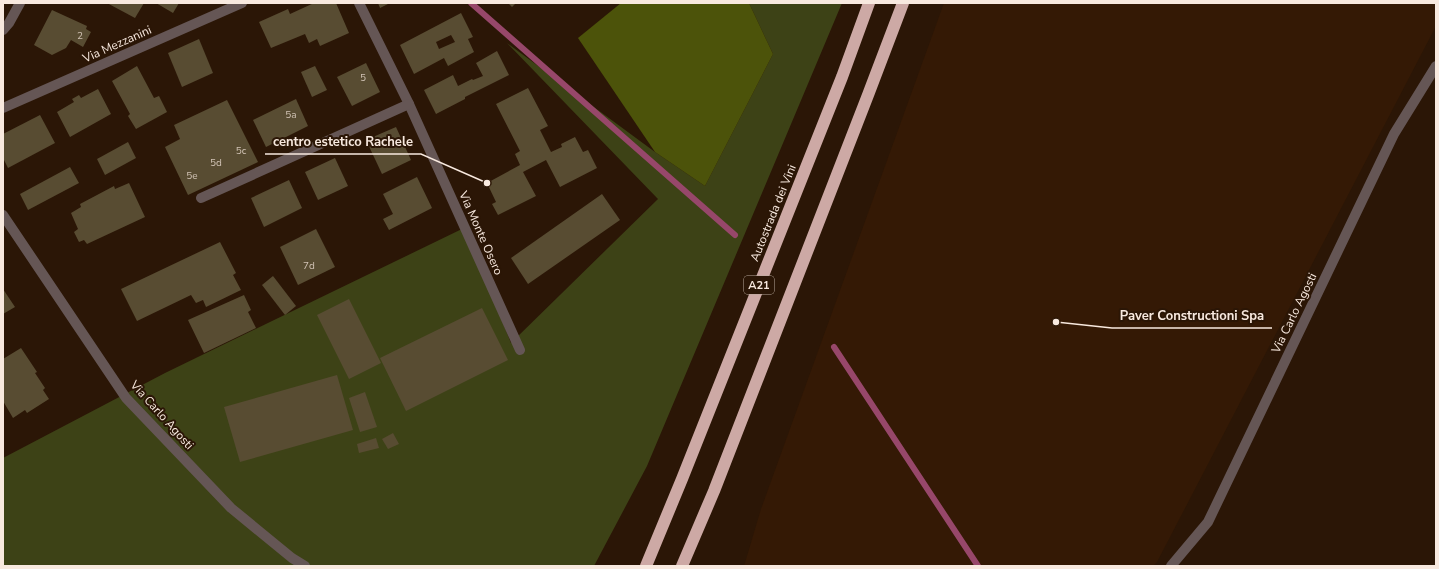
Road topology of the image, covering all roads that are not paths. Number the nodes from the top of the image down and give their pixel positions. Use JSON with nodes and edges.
{"nodes":[{"id":1,"x":20,"y":3,"type":"edge"},
{"id":2,"x":242,"y":3,"type":"edge"},
{"id":3,"x":359,"y":3,"type":"edge"},
{"id":4,"x":869,"y":3,"type":"edge"},
{"id":5,"x":903,"y":3,"type":"edge"},
{"id":6,"x":3,"y":30,"type":"edge"},
{"id":7,"x":1436,"y":66,"type":"edge"},
{"id":8,"x":409,"y":104,"type":"junction"},
{"id":9,"x":3,"y":108,"type":"edge"},
{"id":10,"x":201,"y":198,"type":"dead end"},
{"id":11,"x":3,"y":215,"type":"edge"},
{"id":12,"x":520,"y":350,"type":"dead end"},
{"id":13,"x":305,"y":566,"type":"edge"},
{"id":14,"x":646,"y":566,"type":"edge"},
{"id":15,"x":682,"y":566,"type":"edge"},
{"id":16,"x":1171,"y":566,"type":"edge"}],
"edges":[{"from":1,"to":6,"type":"street"},
{"from":2,"to":9,"type":"street","name":"Via Mezzanini"},
{"from":3,"to":8,"type":"street","name":"Via Monte Osero"},
{"from":4,"to":14,"type":"highway","name":"Autostrada dei Vini","number":"A21"},
{"from":5,"to":15,"type":"highway","number":"A21"},
{"from":7,"to":16,"type":"street","name":"Via Carlo Agosti"},
{"from":8,"to":10,"type":"street"},
{"from":8,"to":12,"type":"street","name":"Via Monte Osero"},
{"from":11,"to":13,"type":"street","name":"Via Carlo Agosti"}]}
